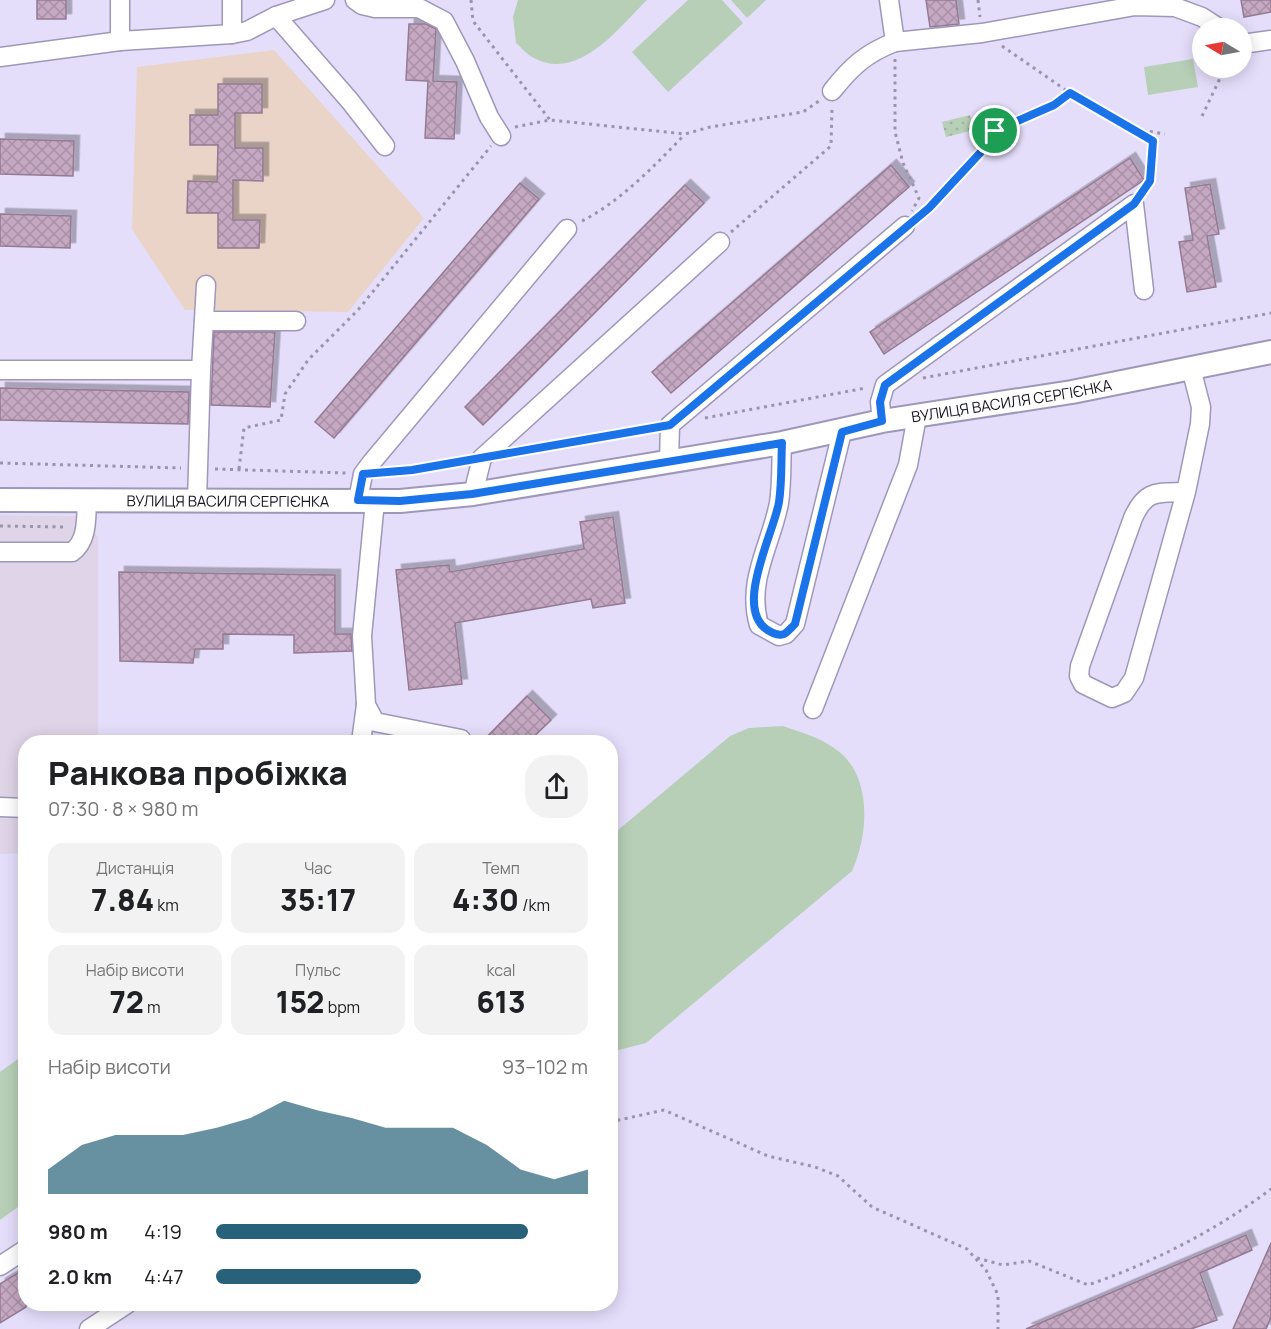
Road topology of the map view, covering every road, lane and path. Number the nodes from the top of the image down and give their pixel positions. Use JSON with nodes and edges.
{"nodes":[{"id":1,"x":120,"y":0,"type":"edge"},
{"id":2,"x":232,"y":0,"type":"edge"},
{"id":3,"x":325,"y":0,"type":"edge"},
{"id":4,"x":355,"y":0,"type":"edge"},
{"id":5,"x":471,"y":0,"type":"edge"},
{"id":6,"x":889,"y":0,"type":"edge"},
{"id":7,"x":276,"y":16,"type":"junction"},
{"id":8,"x":1204,"y":18,"type":"edge"},
{"id":9,"x":982,"y":33,"type":"junction"},
{"id":10,"x":232,"y":34,"type":"junction"},
{"id":11,"x":1271,"y":40,"type":"edge"},
{"id":12,"x":120,"y":41,"type":"junction"},
{"id":13,"x":895,"y":42,"type":"junction"},
{"id":14,"x":1252,"y":43,"type":"edge"},
{"id":15,"x":0,"y":57,"type":"edge"},
{"id":16,"x":1220,"y":78,"type":"edge"},
{"id":17,"x":832,"y":91,"type":"junction"},
{"id":18,"x":1070,"y":93,"type":"junction"},
{"id":19,"x":1202,"y":116,"type":"dead end"},
{"id":20,"x":550,"y":120,"type":"junction"},
{"id":21,"x":1131,"y":128,"type":"junction"},
{"id":22,"x":685,"y":134,"type":"junction"},
{"id":23,"x":1165,"y":134,"type":"dead end"},
{"id":24,"x":501,"y":136,"type":"junction"},
{"id":25,"x":385,"y":146,"type":"dead end"},
{"id":26,"x":1134,"y":204,"type":"junction"},
{"id":27,"x":905,"y":226,"type":"junction"},
{"id":28,"x":567,"y":229,"type":"joint"},
{"id":29,"x":720,"y":242,"type":"joint"},
{"id":30,"x":206,"y":285,"type":"dead end"},
{"id":31,"x":1144,"y":290,"type":"dead end"},
{"id":32,"x":1271,"y":313,"type":"edge"},
{"id":33,"x":204,"y":321,"type":"junction"},
{"id":34,"x":296,"y":321,"type":"dead end"},
{"id":35,"x":1271,"y":352,"type":"edge"},
{"id":36,"x":1191,"y":368,"type":"junction"},
{"id":37,"x":0,"y":370,"type":"edge"},
{"id":38,"x":201,"y":370,"type":"junction"},
{"id":39,"x":918,"y":379,"type":"dead end"},
{"id":40,"x":885,"y":385,"type":"junction"},
{"id":41,"x":917,"y":416,"type":"junction"},
{"id":42,"x":704,"y":418,"type":"dead end"},
{"id":43,"x":882,"y":421,"type":"junction"},
{"id":44,"x":670,"y":425,"type":"junction"},
{"id":45,"x":842,"y":432,"type":"junction"},
{"id":46,"x":782,"y":443,"type":"junction"},
{"id":47,"x":482,"y":458,"type":"junction"},
{"id":48,"x":669,"y":461,"type":"junction"},
{"id":49,"x":239,"y":469,"type":"dead end"},
{"id":50,"x":363,"y":474,"type":"junction"},
{"id":51,"x":1185,"y":492,"type":"junction"},
{"id":52,"x":472,"y":494,"type":"junction"},
{"id":53,"x":0,"y":500,"type":"edge"},
{"id":54,"x":366,"y":500,"type":"junction"},
{"id":55,"x":87,"y":501,"type":"junction"},
{"id":56,"x":197,"y":501,"type":"junction"},
{"id":57,"x":0,"y":526,"type":"edge"},
{"id":58,"x":65,"y":527,"type":"dead end"},
{"id":59,"x":0,"y":552,"type":"edge"},
{"id":60,"x":366,"y":705,"type":"junction"},
{"id":61,"x":813,"y":709,"type":"dead end"},
{"id":62,"x":362,"y":735,"type":"edge"},
{"id":63,"x":440,"y":735,"type":"edge"},
{"id":64,"x":0,"y":807,"type":"edge"},
{"id":65,"x":18,"y":808,"type":"edge"},
{"id":66,"x":618,"y":1120,"type":"edge"},
{"id":67,"x":1271,"y":1189,"type":"edge"},
{"id":68,"x":18,"y":1254,"type":"edge"},
{"id":69,"x":975,"y":1257,"type":"junction"},
{"id":70,"x":0,"y":1266,"type":"edge"},
{"id":71,"x":114,"y":1322,"type":"edge"},
{"id":72,"x":89,"y":1329,"type":"edge"},
{"id":73,"x":998,"y":1329,"type":"edge"}],
"edges":[{"from":1,"to":12,"type":"street"},
{"from":2,"to":10,"type":"street"},
{"from":3,"to":7,"type":"street"},
{"from":4,"to":24,"type":"street"},
{"from":5,"to":20,"type":"path"},
{"from":6,"to":13,"type":"street"},
{"from":7,"to":10,"type":"street"},
{"from":7,"to":25,"type":"street"},
{"from":8,"to":9,"type":"street"},
{"from":9,"to":13,"type":"street"},
{"from":9,"to":18,"type":"path"},
{"from":10,"to":12,"type":"street"},
{"from":11,"to":14,"type":"street"},
{"from":12,"to":15,"type":"street"},
{"from":13,"to":17,"type":"street"},
{"from":13,"to":27,"type":"path"},
{"from":16,"to":19,"type":"path"},
{"from":17,"to":22,"type":"path"},
{"from":17,"to":29,"type":"path"},
{"from":18,"to":21,"type":"path"},
{"from":18,"to":27,"type":"path"},
{"from":20,"to":22,"type":"path"},
{"from":20,"to":24,"type":"path"},
{"from":21,"to":23,"type":"path"},
{"from":21,"to":26,"type":"path"},
{"from":22,"to":28,"type":"path"},
{"from":24,"to":49,"type":"path"},
{"from":26,"to":31,"type":"street"},
{"from":26,"to":40,"type":"street"},
{"from":27,"to":44,"type":"street"},
{"from":28,"to":50,"type":"street"},
{"from":29,"to":47,"type":"street"},
{"from":30,"to":33,"type":"street"},
{"from":32,"to":39,"type":"path"},
{"from":33,"to":34,"type":"street"},
{"from":33,"to":38,"type":"street"},
{"from":35,"to":36,"type":"main road","name":"ВУЛИЦЯ ВАСИЛЯ СЕРГІЄНКА"},
{"from":36,"to":41,"type":"main road","name":"ВУЛИЦЯ ВАСИЛЯ СЕРГІЄНКА"},
{"from":36,"to":51,"type":"street"},
{"from":37,"to":38,"type":"street"},
{"from":38,"to":56,"type":"street"},
{"from":40,"to":42,"type":"path"},
{"from":40,"to":43,"type":"street"},
{"from":41,"to":43,"type":"main road","name":"ВУЛИЦЯ ВАСИЛЯ СЕРГІЄНКА"},
{"from":41,"to":61,"type":"street"},
{"from":43,"to":45,"type":"main road","name":"ВУЛИЦЯ ВАСИЛЯ СЕРГІЄНКА"},
{"from":44,"to":47,"type":"path"},
{"from":44,"to":48,"type":"street"},
{"from":45,"to":46,"type":"main road","name":"ВУЛИЦЯ ВАСИЛЯ СЕРГІЄНКА"},
{"from":45,"to":46,"type":"street"},
{"from":46,"to":48,"type":"main road","name":"ВУЛИЦЯ ВАСИЛЯ СЕРГІЄНКА"},
{"from":47,"to":50,"type":"path"},
{"from":47,"to":52,"type":"street"},
{"from":48,"to":52,"type":"main road","name":"ВУЛИЦЯ ВАСИЛЯ СЕРГІЄНКА"},
{"from":50,"to":54,"type":"street"},
{"from":51,"to":51,"type":"street"},
{"from":52,"to":54,"type":"main road","name":"ВУЛИЦЯ ВАСИЛЯ СЕРГІЄНКА"},
{"from":53,"to":55,"type":"main road","name":"ВУЛИЦЯ ВАСИЛЯ СЕРГІЄНКА"},
{"from":54,"to":56,"type":"main road","name":"ВУЛИЦЯ ВАСИЛЯ СЕРГІЄНКА"},
{"from":54,"to":60,"type":"street"},
{"from":55,"to":56,"type":"main road","name":"ВУЛИЦЯ ВАСИЛЯ СЕРГІЄНКА"},
{"from":55,"to":59,"type":"street"},
{"from":57,"to":58,"type":"path"},
{"from":60,"to":62,"type":"street"},
{"from":60,"to":63,"type":"street"},
{"from":64,"to":65,"type":"street"},
{"from":66,"to":69,"type":"path"},
{"from":67,"to":69,"type":"path"},
{"from":68,"to":70,"type":"street"},
{"from":69,"to":73,"type":"path"},
{"from":71,"to":72,"type":"street"}]}
